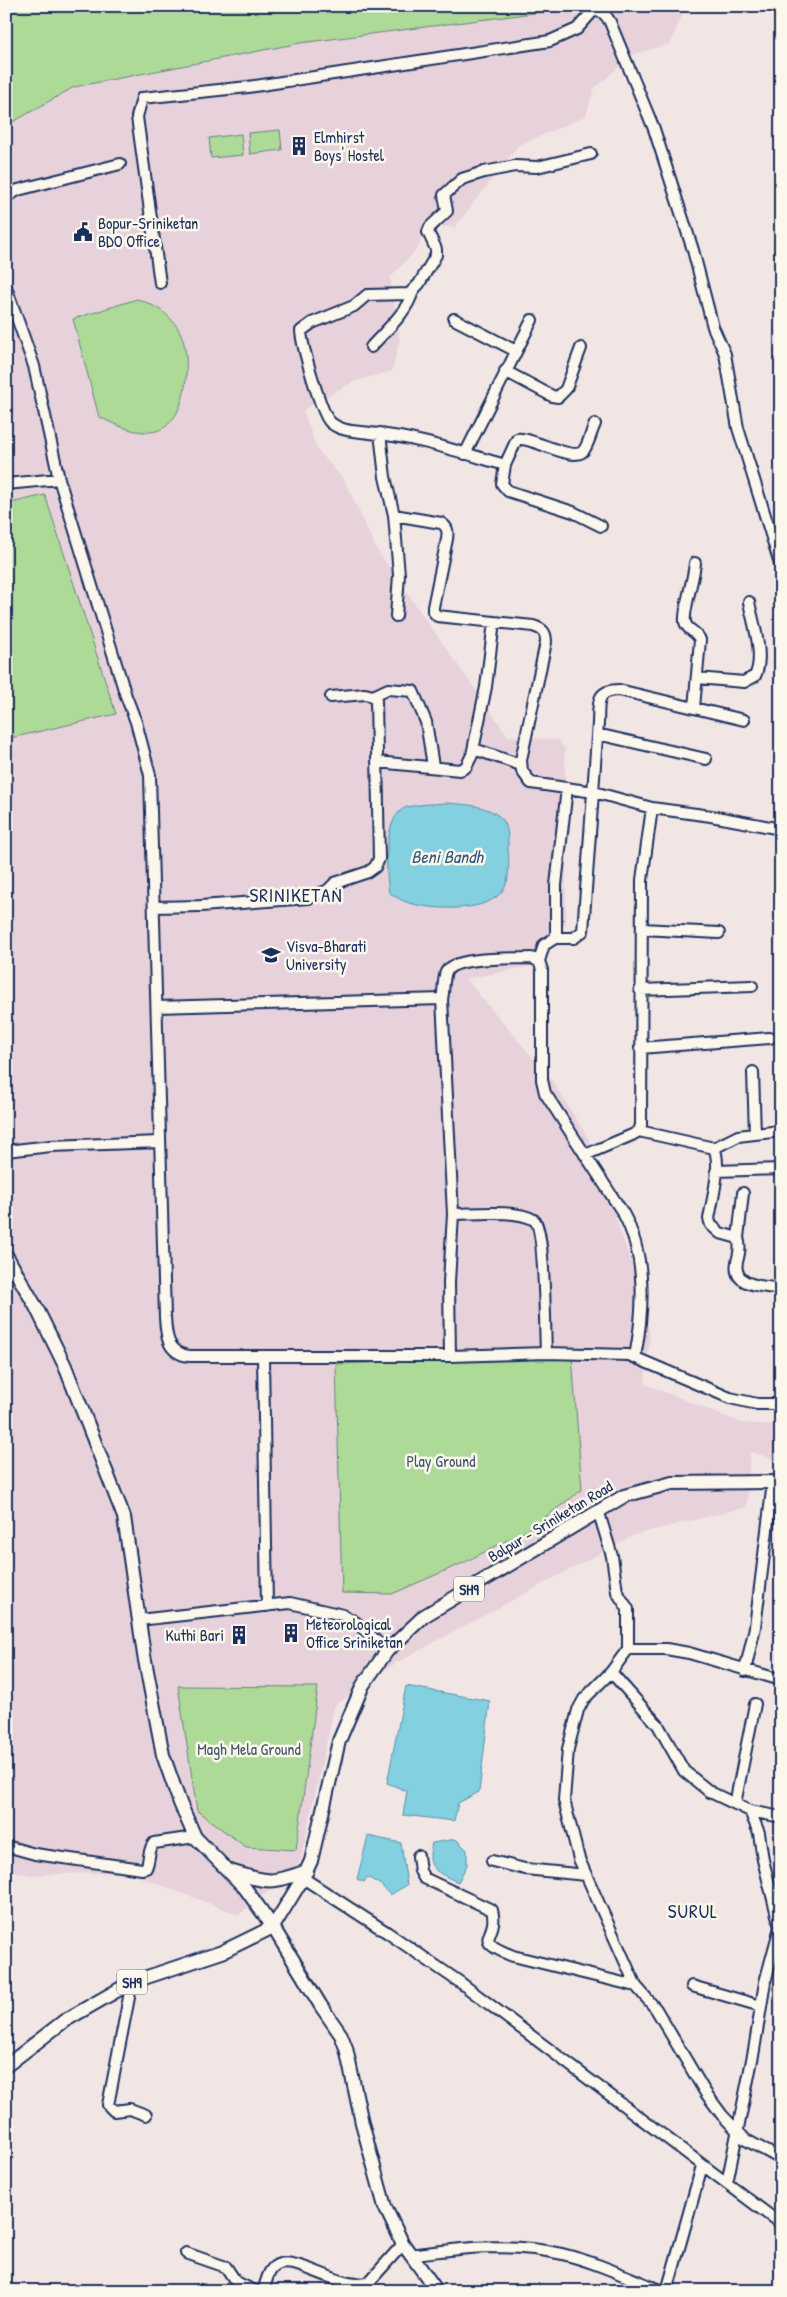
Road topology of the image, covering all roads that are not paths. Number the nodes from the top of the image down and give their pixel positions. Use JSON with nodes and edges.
{"nodes":[{"id":1,"x":592,"y":154,"type":"dead end"},
{"id":2,"x":120,"y":164,"type":"dead end"},
{"id":3,"x":6,"y":197,"type":"edge"},
{"id":4,"x":160,"y":283,"type":"dead end"},
{"id":5,"x":6,"y":286,"type":"edge"},
{"id":6,"x":413,"y":291,"type":"junction"},
{"id":7,"x":454,"y":319,"type":"dead end"},
{"id":8,"x":532,"y":320,"type":"dead end"},
{"id":9,"x":370,"y":347,"type":"dead end"},
{"id":10,"x":580,"y":348,"type":"dead end"},
{"id":11,"x":516,"y":351,"type":"junction"},
{"id":12,"x":505,"y":372,"type":"junction"},
{"id":13,"x":595,"y":424,"type":"dead end"},
{"id":14,"x":380,"y":434,"type":"junction"},
{"id":15,"x":465,"y":454,"type":"junction"},
{"id":16,"x":505,"y":465,"type":"junction"},
{"id":17,"x":59,"y":479,"type":"junction"},
{"id":18,"x":6,"y":484,"type":"edge"},
{"id":19,"x":394,"y":515,"type":"junction"},
{"id":20,"x":601,"y":526,"type":"dead end"},
{"id":21,"x":695,"y":563,"type":"dead end"},
{"id":22,"x":781,"y":567,"type":"edge"},
{"id":23,"x":749,"y":602,"type":"dead end"},
{"id":24,"x":396,"y":616,"type":"dead end"},
{"id":25,"x":494,"y":622,"type":"junction"},
{"id":26,"x":697,"y":678,"type":"junction"},
{"id":27,"x":373,"y":696,"type":"junction"},
{"id":28,"x":331,"y":697,"type":"dead end"},
{"id":29,"x":694,"y":708,"type":"junction"},
{"id":30,"x":744,"y":720,"type":"dead end"},
{"id":31,"x":597,"y":734,"type":"junction"},
{"id":32,"x":474,"y":749,"type":"junction"},
{"id":33,"x":706,"y":759,"type":"dead end"},
{"id":34,"x":377,"y":762,"type":"junction"},
{"id":35,"x":521,"y":765,"type":"junction"},
{"id":36,"x":433,"y":766,"type":"junction"},
{"id":37,"x":567,"y":788,"type":"junction"},
{"id":38,"x":594,"y":792,"type":"junction"},
{"id":39,"x":652,"y":808,"type":"junction"},
{"id":40,"x":781,"y":829,"type":"edge"},
{"id":41,"x":154,"y":906,"type":"junction"},
{"id":42,"x":642,"y":929,"type":"junction"},
{"id":43,"x":719,"y":932,"type":"dead end"},
{"id":44,"x":555,"y":938,"type":"junction"},
{"id":45,"x":539,"y":961,"type":"junction"},
{"id":46,"x":752,"y":986,"type":"dead end"},
{"id":47,"x":640,"y":990,"type":"junction"},
{"id":48,"x":442,"y":1000,"type":"junction"},
{"id":49,"x":157,"y":1007,"type":"junction"},
{"id":50,"x":770,"y":1038,"type":"dead end"},
{"id":51,"x":640,"y":1048,"type":"junction"},
{"id":52,"x":753,"y":1072,"type":"dead end"},
{"id":53,"x":639,"y":1131,"type":"junction"},
{"id":54,"x":781,"y":1131,"type":"edge"},
{"id":55,"x":756,"y":1134,"type":"junction"},
{"id":56,"x":160,"y":1142,"type":"junction"},
{"id":57,"x":714,"y":1148,"type":"junction"},
{"id":58,"x":6,"y":1152,"type":"edge"},
{"id":59,"x":585,"y":1155,"type":"junction"},
{"id":60,"x":781,"y":1169,"type":"edge"},
{"id":61,"x":716,"y":1171,"type":"junction"},
{"id":62,"x":743,"y":1193,"type":"dead end"},
{"id":63,"x":454,"y":1214,"type":"junction"},
{"id":64,"x":738,"y":1238,"type":"junction"},
{"id":65,"x":6,"y":1255,"type":"edge"},
{"id":66,"x":781,"y":1289,"type":"edge"},
{"id":67,"x":546,"y":1353,"type":"junction"},
{"id":68,"x":262,"y":1356,"type":"junction"},
{"id":69,"x":450,"y":1356,"type":"junction"},
{"id":70,"x":635,"y":1357,"type":"junction"},
{"id":71,"x":781,"y":1404,"type":"edge"},
{"id":72,"x":777,"y":1482,"type":"edge"},
{"id":73,"x":598,"y":1510,"type":"junction"},
{"id":74,"x":266,"y":1606,"type":"junction"},
{"id":75,"x":139,"y":1620,"type":"junction"},
{"id":76,"x":628,"y":1649,"type":"junction"},
{"id":77,"x":387,"y":1651,"type":"junction"},
{"id":78,"x":745,"y":1671,"type":"junction"},
{"id":79,"x":611,"y":1672,"type":"junction"},
{"id":80,"x":781,"y":1680,"type":"edge"},
{"id":81,"x":755,"y":1704,"type":"dead end"},
{"id":82,"x":735,"y":1804,"type":"junction"},
{"id":83,"x":750,"y":1812,"type":"junction"},
{"id":84,"x":781,"y":1817,"type":"edge"},
{"id":85,"x":195,"y":1837,"type":"junction"},
{"id":86,"x":6,"y":1846,"type":"edge"},
{"id":87,"x":418,"y":1856,"type":"dead end"},
{"id":88,"x":492,"y":1861,"type":"dead end"},
{"id":89,"x":229,"y":1871,"type":"junction"},
{"id":90,"x":305,"y":1875,"type":"junction"},
{"id":91,"x":586,"y":1875,"type":"junction"},
{"id":92,"x":273,"y":1927,"type":"junction"},
{"id":93,"x":780,"y":1927,"type":"edge"},
{"id":94,"x":132,"y":1982,"type":"junction"},
{"id":95,"x":636,"y":1986,"type":"junction"},
{"id":96,"x":692,"y":1986,"type":"dead end"},
{"id":97,"x":761,"y":2006,"type":"junction"},
{"id":98,"x":6,"y":2066,"type":"edge"},
{"id":99,"x":146,"y":2115,"type":"dead end"},
{"id":100,"x":739,"y":2133,"type":"junction"},
{"id":101,"x":781,"y":2159,"type":"edge"},
{"id":102,"x":702,"y":2166,"type":"junction"},
{"id":103,"x":727,"y":2183,"type":"junction"},
{"id":104,"x":781,"y":2224,"type":"edge"},
{"id":105,"x":407,"y":2249,"type":"junction"},
{"id":106,"x":186,"y":2253,"type":"dead end"},
{"id":107,"x":368,"y":2287,"type":"edge"},
{"id":108,"x":255,"y":2291,"type":"edge"},
{"id":109,"x":264,"y":2291,"type":"edge"},
{"id":110,"x":436,"y":2291,"type":"edge"},
{"id":111,"x":662,"y":2291,"type":"edge"},
{"id":112,"x":667,"y":2291,"type":"edge"}],
"edges":[{"from":1,"to":6,"type":"street"},
{"from":2,"to":3,"type":"street"},
{"from":4,"to":22,"type":"street"},
{"from":5,"to":17,"type":"street"},
{"from":6,"to":9,"type":"street"},
{"from":6,"to":14,"type":"street"},
{"from":7,"to":11,"type":"street"},
{"from":8,"to":11,"type":"street"},
{"from":10,"to":12,"type":"street"},
{"from":11,"to":12,"type":"street"},
{"from":12,"to":15,"type":"street"},
{"from":13,"to":16,"type":"street"},
{"from":14,"to":15,"type":"street"},
{"from":14,"to":19,"type":"street"},
{"from":15,"to":16,"type":"street"},
{"from":16,"to":20,"type":"street"},
{"from":17,"to":18,"type":"street"},
{"from":17,"to":41,"type":"street"},
{"from":19,"to":24,"type":"street"},
{"from":19,"to":25,"type":"street"},
{"from":21,"to":26,"type":"street"},
{"from":23,"to":26,"type":"street"},
{"from":25,"to":32,"type":"street"},
{"from":25,"to":35,"type":"street"},
{"from":26,"to":29,"type":"street"},
{"from":27,"to":28,"type":"street"},
{"from":27,"to":34,"type":"street"},
{"from":27,"to":36,"type":"street"},
{"from":29,"to":30,"type":"street"},
{"from":29,"to":31,"type":"street"},
{"from":31,"to":33,"type":"street"},
{"from":31,"to":38,"type":"street"},
{"from":32,"to":35,"type":"street"},
{"from":32,"to":36,"type":"street"},
{"from":34,"to":36,"type":"street"},
{"from":34,"to":41,"type":"street"},
{"from":35,"to":37,"type":"street"},
{"from":37,"to":38,"type":"street"},
{"from":37,"to":44,"type":"street"},
{"from":38,"to":39,"type":"street"},
{"from":38,"to":44,"type":"street"},
{"from":39,"to":40,"type":"street"},
{"from":39,"to":42,"type":"street"},
{"from":41,"to":49,"type":"street"},
{"from":42,"to":43,"type":"street"},
{"from":42,"to":47,"type":"street"},
{"from":44,"to":45,"type":"street"},
{"from":45,"to":48,"type":"street"},
{"from":45,"to":59,"type":"street"},
{"from":46,"to":47,"type":"street"},
{"from":47,"to":51,"type":"street"},
{"from":48,"to":49,"type":"street"},
{"from":48,"to":63,"type":"street"},
{"from":49,"to":56,"type":"street"},
{"from":50,"to":51,"type":"street"},
{"from":51,"to":53,"type":"street"},
{"from":52,"to":55,"type":"street"},
{"from":53,"to":57,"type":"street"},
{"from":53,"to":59,"type":"street"},
{"from":54,"to":55,"type":"street"},
{"from":55,"to":57,"type":"street"},
{"from":56,"to":58,"type":"street"},
{"from":56,"to":68,"type":"street"},
{"from":57,"to":61,"type":"street"},
{"from":59,"to":70,"type":"street"},
{"from":60,"to":61,"type":"street"},
{"from":61,"to":64,"type":"street"},
{"from":62,"to":64,"type":"street"},
{"from":63,"to":67,"type":"street"},
{"from":63,"to":69,"type":"street"},
{"from":64,"to":66,"type":"street"},
{"from":65,"to":75,"type":"main road"},
{"from":67,"to":69,"type":"street"},
{"from":67,"to":70,"type":"street"},
{"from":68,"to":69,"type":"street"},
{"from":68,"to":74,"type":"street"},
{"from":70,"to":71,"type":"street"},
{"from":72,"to":73,"type":"main road","name":"Bolpur - Sriniketan Road","number":"SH9"},
{"from":72,"to":78,"type":"street"},
{"from":73,"to":76,"type":"street"},
{"from":73,"to":77,"type":"main road","name":"Bolpur - Sriniketan Road","number":"SH9"},
{"from":74,"to":75,"type":"street"},
{"from":74,"to":77,"type":"street"},
{"from":75,"to":85,"type":"main road"},
{"from":76,"to":78,"type":"street"},
{"from":76,"to":79,"type":"street"},
{"from":77,"to":90,"type":"main road","name":"Bolpur - Sriniketan Road","number":"SH9"},
{"from":78,"to":80,"type":"street"},
{"from":79,"to":82,"type":"street"},
{"from":79,"to":91,"type":"street"},
{"from":81,"to":82,"type":"street"},
{"from":82,"to":83,"type":"street"},
{"from":83,"to":84,"type":"street"},
{"from":83,"to":93,"type":"street"},
{"from":85,"to":86,"type":"street"},
{"from":85,"to":89,"type":"main road"},
{"from":87,"to":95,"type":"street"},
{"from":88,"to":91,"type":"street"},
{"from":89,"to":90,"type":"main road"},
{"from":89,"to":92,"type":"main road"},
{"from":90,"to":92,"type":"main road","name":"Bolpur - Sriniketan Road","number":"SH9"},
{"from":90,"to":102,"type":"street"},
{"from":91,"to":95,"type":"street"},
{"from":92,"to":94,"type":"main road","number":"SH9"},
{"from":92,"to":105,"type":"main road"},
{"from":93,"to":97,"type":"street"},
{"from":94,"to":98,"type":"main road","number":"SH9"},
{"from":94,"to":99,"type":"street"},
{"from":95,"to":100,"type":"street"},
{"from":96,"to":97,"type":"street"},
{"from":97,"to":100,"type":"street"},
{"from":100,"to":101,"type":"street"},
{"from":100,"to":103,"type":"street"},
{"from":102,"to":103,"type":"street"},
{"from":102,"to":112,"type":"street"},
{"from":103,"to":104,"type":"street"},
{"from":105,"to":107,"type":"street"},
{"from":105,"to":110,"type":"main road"},
{"from":105,"to":111,"type":"street"},
{"from":106,"to":108,"type":"street"},
{"from":107,"to":109,"type":"street"}]}
